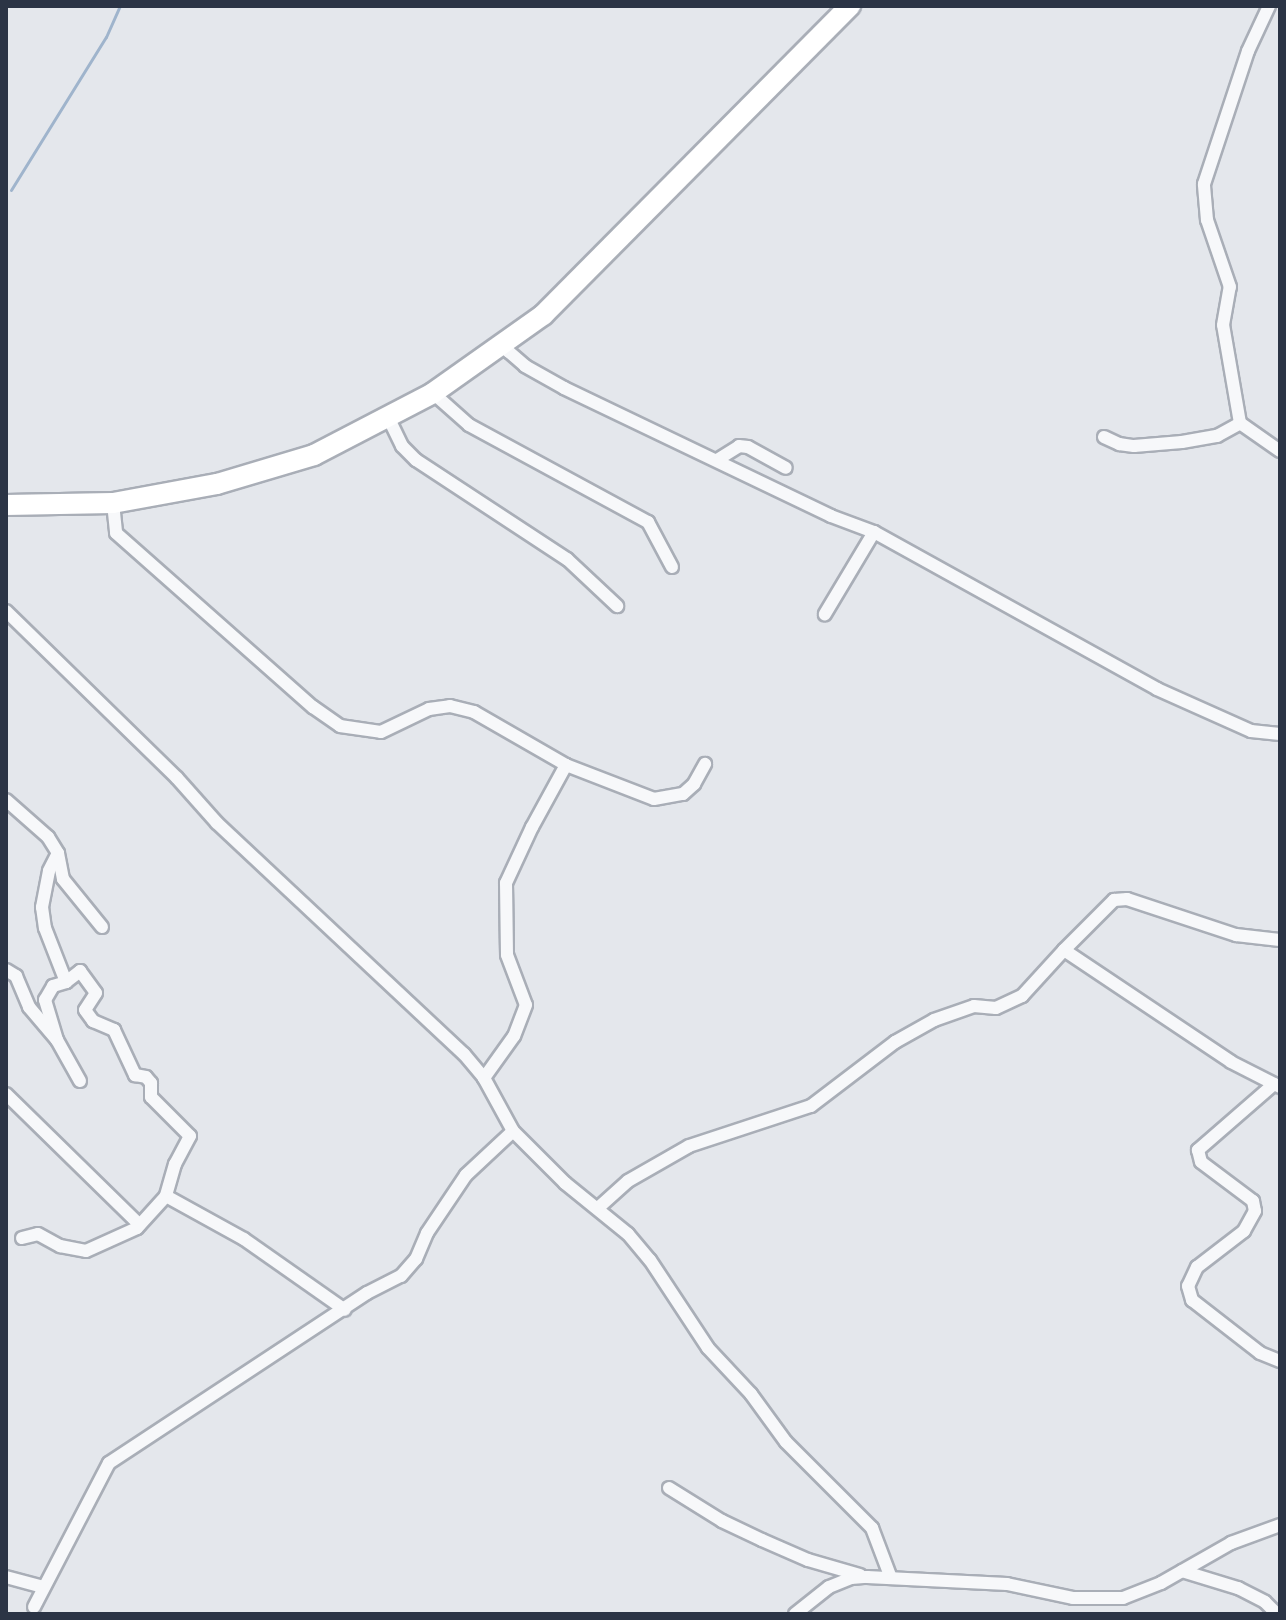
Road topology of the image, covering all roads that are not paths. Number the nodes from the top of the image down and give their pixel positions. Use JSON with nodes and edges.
{"nodes":[{"id":1,"x":850,"y":6,"type":"edge"},
{"id":2,"x":1269,"y":6,"type":"edge"},
{"id":3,"x":505,"y":343,"type":"junction"},
{"id":4,"x":433,"y":393,"type":"junction"},
{"id":5,"x":388,"y":417,"type":"junction"},
{"id":6,"x":1240,"y":423,"type":"junction"},
{"id":7,"x":1104,"y":437,"type":"dead end"},
{"id":8,"x":1280,"y":451,"type":"edge"},
{"id":9,"x":717,"y":460,"type":"junction"},
{"id":10,"x":786,"y":468,"type":"dead end"},
{"id":11,"x":113,"y":503,"type":"junction"},
{"id":12,"x":6,"y":505,"type":"edge"},
{"id":13,"x":874,"y":532,"type":"junction"},
{"id":14,"x":672,"y":567,"type":"dead end"},
{"id":15,"x":617,"y":606,"type":"dead end"},
{"id":16,"x":6,"y":611,"type":"edge"},
{"id":17,"x":825,"y":614,"type":"dead end"},
{"id":18,"x":1280,"y":734,"type":"edge"},
{"id":19,"x":705,"y":764,"type":"dead end"},
{"id":20,"x":566,"y":765,"type":"junction"},
{"id":21,"x":6,"y":800,"type":"edge"},
{"id":22,"x":58,"y":853,"type":"junction"},
{"id":23,"x":102,"y":927,"type":"dead end"},
{"id":24,"x":1280,"y":940,"type":"edge"},
{"id":25,"x":1064,"y":950,"type":"junction"},
{"id":26,"x":6,"y":970,"type":"edge"},
{"id":27,"x":66,"y":982,"type":"junction"},
{"id":28,"x":57,"y":1040,"type":"junction"},
{"id":29,"x":484,"y":1078,"type":"junction"},
{"id":30,"x":80,"y":1081,"type":"dead end"},
{"id":31,"x":1277,"y":1086,"type":"edge"},
{"id":32,"x":6,"y":1094,"type":"edge"},
{"id":33,"x":513,"y":1131,"type":"junction"},
{"id":34,"x":166,"y":1196,"type":"junction"},
{"id":35,"x":598,"y":1208,"type":"junction"},
{"id":36,"x":140,"y":1225,"type":"junction"},
{"id":37,"x":22,"y":1238,"type":"dead end"},
{"id":38,"x":345,"y":1310,"type":"junction"},
{"id":39,"x":1280,"y":1361,"type":"edge"},
{"id":40,"x":669,"y":1488,"type":"dead end"},
{"id":41,"x":1280,"y":1525,"type":"edge"},
{"id":42,"x":1182,"y":1571,"type":"junction"},
{"id":43,"x":6,"y":1577,"type":"edge"},
{"id":44,"x":867,"y":1577,"type":"junction"},
{"id":45,"x":891,"y":1578,"type":"junction"},
{"id":46,"x":44,"y":1587,"type":"junction"},
{"id":47,"x":34,"y":1607,"type":"dead end"},
{"id":48,"x":795,"y":1614,"type":"edge"},
{"id":49,"x":1277,"y":1614,"type":"edge"}],
"edges":[{"from":1,"to":3,"type":"main road"},
{"from":2,"to":6,"type":"street"},
{"from":3,"to":4,"type":"main road"},
{"from":3,"to":9,"type":"street"},
{"from":4,"to":5,"type":"main road"},
{"from":4,"to":14,"type":"street"},
{"from":5,"to":11,"type":"main road"},
{"from":5,"to":15,"type":"street"},
{"from":6,"to":7,"type":"street"},
{"from":6,"to":8,"type":"street"},
{"from":9,"to":10,"type":"street"},
{"from":9,"to":13,"type":"street"},
{"from":11,"to":12,"type":"main road"},
{"from":11,"to":20,"type":"street"},
{"from":13,"to":17,"type":"street"},
{"from":13,"to":18,"type":"street"},
{"from":16,"to":29,"type":"street"},
{"from":19,"to":20,"type":"street"},
{"from":20,"to":29,"type":"street"},
{"from":21,"to":22,"type":"street"},
{"from":22,"to":23,"type":"street"},
{"from":22,"to":27,"type":"street"},
{"from":24,"to":25,"type":"street"},
{"from":25,"to":31,"type":"street"},
{"from":25,"to":35,"type":"street"},
{"from":26,"to":28,"type":"street"},
{"from":27,"to":28,"type":"street"},
{"from":27,"to":34,"type":"street"},
{"from":28,"to":30,"type":"street"},
{"from":29,"to":33,"type":"street"},
{"from":31,"to":39,"type":"street"},
{"from":32,"to":36,"type":"street"},
{"from":33,"to":35,"type":"street"},
{"from":33,"to":38,"type":"street"},
{"from":34,"to":36,"type":"street"},
{"from":34,"to":38,"type":"street"},
{"from":35,"to":45,"type":"street"},
{"from":36,"to":37,"type":"street"},
{"from":38,"to":46,"type":"street"},
{"from":40,"to":44,"type":"street"},
{"from":41,"to":42,"type":"street"},
{"from":42,"to":45,"type":"street"},
{"from":42,"to":49,"type":"street"},
{"from":43,"to":46,"type":"street"},
{"from":44,"to":45,"type":"street"},
{"from":44,"to":48,"type":"street"},
{"from":46,"to":47,"type":"street"}]}
